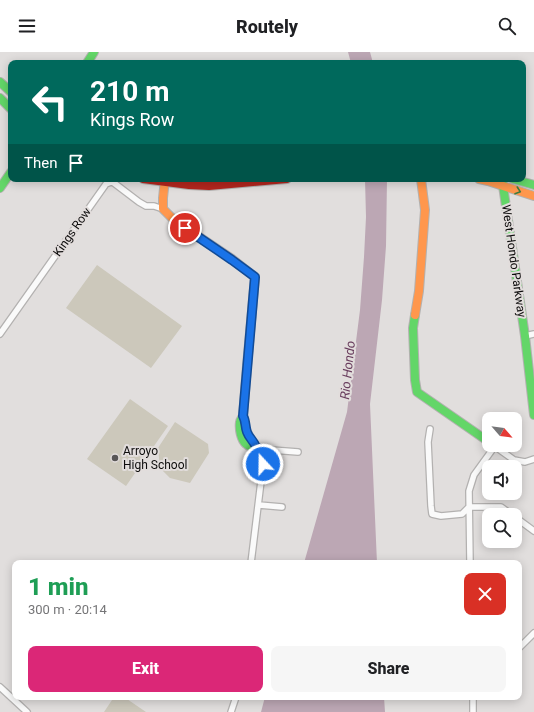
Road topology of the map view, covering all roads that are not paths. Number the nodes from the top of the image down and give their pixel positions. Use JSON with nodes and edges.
{"nodes":[{"id":1,"x":0,"y":82,"type":"edge"},
{"id":2,"x":8,"y":89,"type":"edge"},
{"id":3,"x":0,"y":98,"type":"edge"},
{"id":4,"x":8,"y":105,"type":"edge"},
{"id":5,"x":8,"y":176,"type":"edge"},
{"id":6,"x":165,"y":182,"type":"edge"},
{"id":7,"x":171,"y":182,"type":"edge"},
{"id":8,"x":226,"y":182,"type":"edge"},
{"id":9,"x":254,"y":182,"type":"edge"},
{"id":10,"x":421,"y":182,"type":"edge"},
{"id":11,"x":502,"y":182,"type":"edge"},
{"id":12,"x":524,"y":182,"type":"edge"},
{"id":13,"x":221,"y":185,"type":"junction"},
{"id":14,"x":534,"y":185,"type":"edge"},
{"id":15,"x":0,"y":188,"type":"edge"},
{"id":16,"x":534,"y":196,"type":"edge"},
{"id":17,"x":163,"y":209,"type":"junction"},
{"id":18,"x":0,"y":334,"type":"edge"},
{"id":19,"x":534,"y":334,"type":"edge"},
{"id":20,"x":525,"y":336,"type":"junction"},
{"id":21,"x":534,"y":415,"type":"edge"},
{"id":22,"x":430,"y":429,"type":"dead end"},
{"id":23,"x":482,"y":437,"type":"edge"},
{"id":24,"x":258,"y":448,"type":"junction"},
{"id":25,"x":298,"y":452,"type":"dead end"},
{"id":26,"x":487,"y":452,"type":"edge"},
{"id":27,"x":503,"y":452,"type":"edge"},
{"id":28,"x":534,"y":458,"type":"edge"},
{"id":29,"x":258,"y":505,"type":"junction"},
{"id":30,"x":282,"y":507,"type":"dead end"},
{"id":31,"x":469,"y":507,"type":"junction"},
{"id":32,"x":502,"y":508,"type":"edge"},
{"id":33,"x":522,"y":522,"type":"edge"},
{"id":34,"x":534,"y":531,"type":"edge"},
{"id":35,"x":252,"y":560,"type":"edge"},
{"id":36,"x":470,"y":560,"type":"edge"},
{"id":37,"x":534,"y":633,"type":"edge"},
{"id":38,"x":522,"y":645,"type":"edge"},
{"id":39,"x":0,"y":687,"type":"edge"},
{"id":40,"x":12,"y":698,"type":"edge"},
{"id":41,"x":14,"y":700,"type":"edge"},
{"id":42,"x":235,"y":700,"type":"edge"},
{"id":43,"x":473,"y":700,"type":"edge"},
{"id":44,"x":27,"y":712,"type":"edge"},
{"id":45,"x":231,"y":712,"type":"edge"},
{"id":46,"x":473,"y":712,"type":"edge"}],
"edges":[{"from":1,"to":2,"type":"street"},
{"from":3,"to":4,"type":"street"},
{"from":5,"to":15,"type":"street"},
{"from":6,"to":17,"type":"street"},
{"from":7,"to":13,"type":"street"},
{"from":8,"to":13,"type":"street"},
{"from":9,"to":13,"type":"street"},
{"from":10,"to":23,"type":"street"},
{"from":11,"to":16,"type":"street","one_way":true},
{"from":11,"to":20,"type":"street","name":"West Hondo Parkway"},
{"from":12,"to":14,"type":"street"},
{"from":17,"to":18,"type":"street","name":"Kings Row"},
{"from":17,"to":24,"type":"street"},
{"from":19,"to":20,"type":"street"},
{"from":20,"to":21,"type":"street","name":"West Hondo Parkway"},
{"from":22,"to":31,"type":"street"},
{"from":24,"to":25,"type":"street"},
{"from":24,"to":29,"type":"street"},
{"from":26,"to":31,"type":"street"},
{"from":27,"to":28,"type":"street"},
{"from":29,"to":30,"type":"street"},
{"from":29,"to":35,"type":"street"},
{"from":31,"to":32,"type":"street"},
{"from":31,"to":36,"type":"street"},
{"from":33,"to":34,"type":"street"},
{"from":37,"to":38,"type":"street"},
{"from":39,"to":40,"type":"street"},
{"from":41,"to":44,"type":"street"},
{"from":42,"to":45,"type":"street"},
{"from":43,"to":46,"type":"street"}]}
